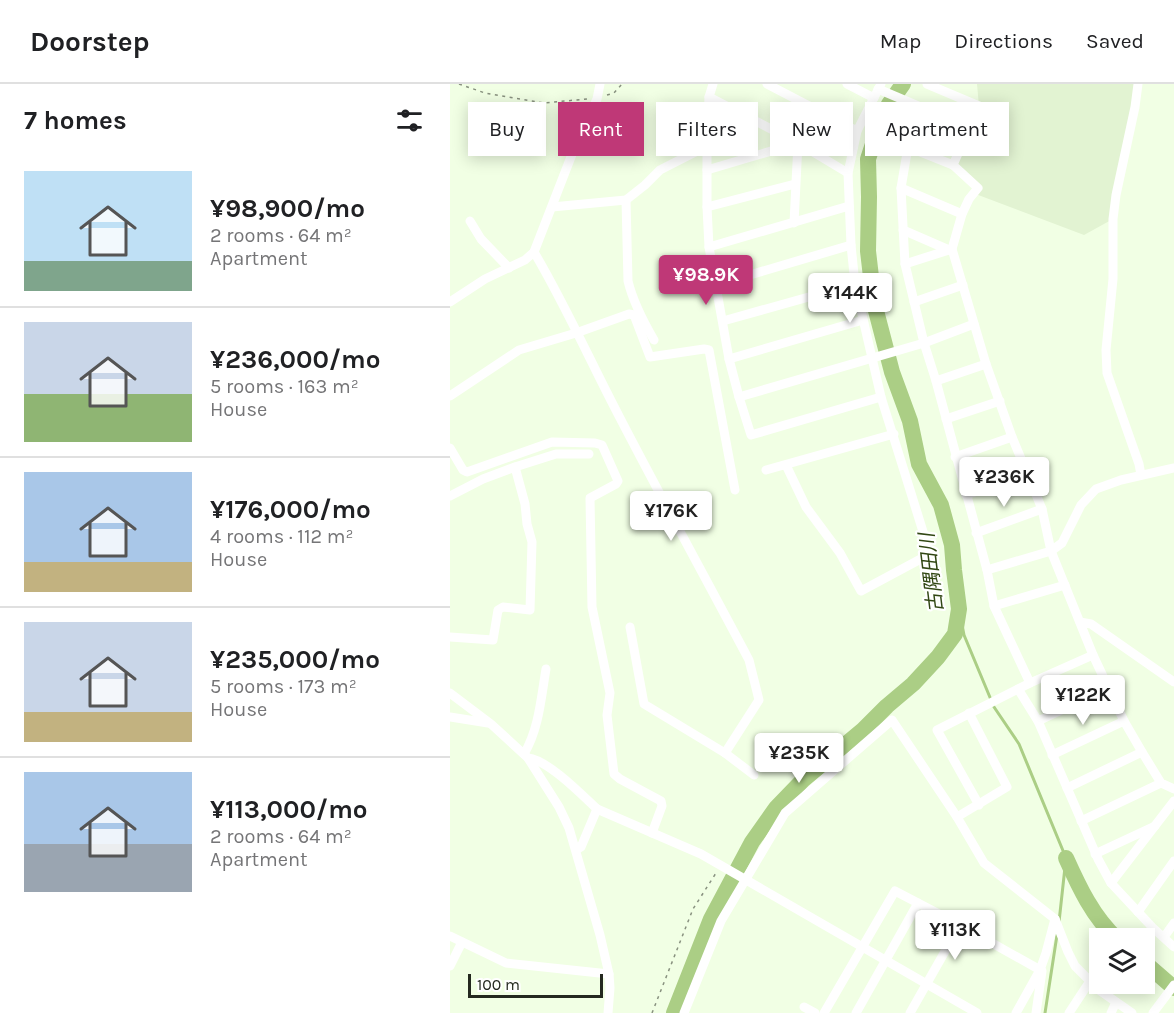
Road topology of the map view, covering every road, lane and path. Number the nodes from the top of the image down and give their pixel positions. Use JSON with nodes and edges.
{"nodes":[{"id":1,"x":459,"y":84,"type":"edge"},
{"id":2,"x":600,"y":84,"type":"edge"},
{"id":3,"x":622,"y":84,"type":"edge"},
{"id":4,"x":712,"y":84,"type":"edge"},
{"id":5,"x":767,"y":84,"type":"edge"},
{"id":6,"x":847,"y":84,"type":"edge"},
{"id":7,"x":927,"y":84,"type":"edge"},
{"id":8,"x":1138,"y":84,"type":"edge"},
{"id":9,"x":878,"y":90,"type":"edge"},
{"id":10,"x":709,"y":97,"type":"junction"},
{"id":11,"x":597,"y":99,"type":"junction"},
{"id":12,"x":709,"y":102,"type":"edge"},
{"id":13,"x":907,"y":102,"type":"edge"},
{"id":14,"x":970,"y":102,"type":"edge"},
{"id":15,"x":770,"y":129,"type":"edge"},
{"id":16,"x":857,"y":131,"type":"junction"},
{"id":17,"x":770,"y":151,"type":"edge"},
{"id":18,"x":687,"y":156,"type":"edge"},
{"id":19,"x":707,"y":156,"type":"edge"},
{"id":20,"x":797,"y":156,"type":"edge"},
{"id":21,"x":820,"y":156,"type":"edge"},
{"id":22,"x":906,"y":156,"type":"edge"},
{"id":23,"x":930,"y":156,"type":"edge"},
{"id":24,"x":957,"y":156,"type":"edge"},
{"id":25,"x":953,"y":165,"type":"junction"},
{"id":26,"x":707,"y":170,"type":"junction"},
{"id":27,"x":848,"y":173,"type":"junction"},
{"id":28,"x":795,"y":184,"type":"junction"},
{"id":29,"x":901,"y":188,"type":"junction"},
{"id":30,"x":626,"y":200,"type":"junction"},
{"id":31,"x":849,"y":206,"type":"junction"},
{"id":32,"x":552,"y":207,"type":"junction"},
{"id":33,"x":707,"y":207,"type":"junction"},
{"id":34,"x":962,"y":214,"type":"junction"},
{"id":35,"x":470,"y":221,"type":"dead end"},
{"id":36,"x":794,"y":223,"type":"junction"},
{"id":37,"x":903,"y":230,"type":"junction"},
{"id":38,"x":851,"y":245,"type":"junction"},
{"id":39,"x":708,"y":248,"type":"junction"},
{"id":40,"x":950,"y":249,"type":"junction"},
{"id":41,"x":534,"y":252,"type":"junction"},
{"id":42,"x":905,"y":264,"type":"junction"},
{"id":43,"x":509,"y":268,"type":"junction"},
{"id":44,"x":855,"y":284,"type":"junction"},
{"id":45,"x":716,"y":285,"type":"junction"},
{"id":46,"x":963,"y":285,"type":"junction"},
{"id":47,"x":450,"y":302,"type":"edge"},
{"id":48,"x":914,"y":302,"type":"junction"},
{"id":49,"x":863,"y":320,"type":"junction"},
{"id":50,"x":723,"y":321,"type":"junction"},
{"id":51,"x":974,"y":324,"type":"junction"},
{"id":52,"x":576,"y":333,"type":"junction"},
{"id":53,"x":654,"y":340,"type":"dead end"},
{"id":54,"x":924,"y":343,"type":"junction"},
{"id":55,"x":874,"y":358,"type":"junction"},
{"id":56,"x":729,"y":359,"type":"junction"},
{"id":57,"x":986,"y":364,"type":"junction"},
{"id":58,"x":936,"y":381,"type":"junction"},
{"id":59,"x":450,"y":396,"type":"edge"},
{"id":60,"x":739,"y":397,"type":"junction"},
{"id":61,"x":881,"y":397,"type":"junction"},
{"id":62,"x":1000,"y":401,"type":"junction"},
{"id":63,"x":946,"y":418,"type":"junction"},
{"id":64,"x":894,"y":434,"type":"junction"},
{"id":65,"x":1012,"y":437,"type":"junction"},
{"id":66,"x":450,"y":448,"type":"edge"},
{"id":67,"x":589,"y":454,"type":"dead end"},
{"id":68,"x":955,"y":457,"type":"junction"},
{"id":69,"x":786,"y":465,"type":"junction"},
{"id":70,"x":515,"y":466,"type":"junction"},
{"id":71,"x":1174,"y":468,"type":"edge"},
{"id":72,"x":766,"y":470,"type":"dead end"},
{"id":73,"x":1027,"y":474,"type":"junction"},
{"id":74,"x":1141,"y":475,"type":"junction"},
{"id":75,"x":735,"y":490,"type":"dead end"},
{"id":76,"x":966,"y":495,"type":"junction"},
{"id":77,"x":450,"y":496,"type":"edge"},
{"id":78,"x":1042,"y":509,"type":"junction"},
{"id":79,"x":976,"y":533,"type":"junction"},
{"id":80,"x":1052,"y":551,"type":"junction"},
{"id":81,"x":987,"y":570,"type":"junction"},
{"id":82,"x":1065,"y":585,"type":"junction"},
{"id":83,"x":994,"y":606,"type":"junction"},
{"id":84,"x":1080,"y":622,"type":"junction"},
{"id":85,"x":630,"y":627,"type":"dead end"},
{"id":86,"x":450,"y":637,"type":"edge"},
{"id":87,"x":1093,"y":655,"type":"junction"},
{"id":88,"x":546,"y":669,"type":"dead end"},
{"id":89,"x":1174,"y":682,"type":"edge"},
{"id":90,"x":1030,"y":683,"type":"junction"},
{"id":91,"x":1109,"y":688,"type":"junction"},
{"id":92,"x":1018,"y":689,"type":"junction"},
{"id":93,"x":450,"y":693,"type":"edge"},
{"id":94,"x":969,"y":713,"type":"junction"},
{"id":95,"x":450,"y":717,"type":"edge"},
{"id":96,"x":1038,"y":721,"type":"junction"},
{"id":97,"x":1124,"y":721,"type":"junction"},
{"id":98,"x":491,"y":724,"type":"junction"},
{"id":99,"x":1142,"y":752,"type":"junction"},
{"id":100,"x":725,"y":753,"type":"junction"},
{"id":101,"x":1052,"y":755,"type":"junction"},
{"id":102,"x":526,"y":756,"type":"junction"},
{"id":103,"x":754,"y":776,"type":"dead end"},
{"id":104,"x":1161,"y":783,"type":"junction"},
{"id":105,"x":1067,"y":788,"type":"junction"},
{"id":106,"x":1174,"y":789,"type":"edge"},
{"id":107,"x":1174,"y":801,"type":"edge"},
{"id":108,"x":979,"y":805,"type":"junction"},
{"id":109,"x":597,"y":809,"type":"junction"},
{"id":110,"x":957,"y":817,"type":"junction"},
{"id":111,"x":1081,"y":821,"type":"junction"},
{"id":112,"x":1156,"y":825,"type":"junction"},
{"id":113,"x":652,"y":833,"type":"junction"},
{"id":114,"x":576,"y":850,"type":"junction"},
{"id":115,"x":1095,"y":854,"type":"junction"},
{"id":116,"x":1174,"y":861,"type":"edge"},
{"id":117,"x":721,"y":865,"type":"junction"},
{"id":118,"x":746,"y":880,"type":"junction"},
{"id":119,"x":1111,"y":884,"type":"junction"},
{"id":120,"x":918,"y":903,"type":"junction"},
{"id":121,"x":1138,"y":912,"type":"junction"},
{"id":122,"x":1055,"y":919,"type":"junction"},
{"id":123,"x":1174,"y":923,"type":"edge"},
{"id":124,"x":960,"y":925,"type":"junction"},
{"id":125,"x":450,"y":936,"type":"edge"},
{"id":126,"x":1164,"y":937,"type":"junction"},
{"id":127,"x":462,"y":942,"type":"junction"},
{"id":128,"x":863,"y":947,"type":"junction"},
{"id":129,"x":1174,"y":947,"type":"edge"},
{"id":130,"x":886,"y":960,"type":"junction"},
{"id":131,"x":450,"y":966,"type":"edge"},
{"id":132,"x":1040,"y":970,"type":"junction"},
{"id":133,"x":609,"y":974,"type":"junction"},
{"id":134,"x":1089,"y":980,"type":"edge"},
{"id":135,"x":1089,"y":983,"type":"edge"},
{"id":136,"x":926,"y":984,"type":"junction"},
{"id":137,"x":1174,"y":985,"type":"edge"},
{"id":138,"x":1105,"y":994,"type":"edge"},
{"id":139,"x":1116,"y":1002,"type":"junction"},
{"id":140,"x":804,"y":1007,"type":"dead end"},
{"id":141,"x":971,"y":1011,"type":"edge"},
{"id":142,"x":608,"y":1013,"type":"edge"},
{"id":143,"x":652,"y":1013,"type":"edge"},
{"id":144,"x":684,"y":1013,"type":"edge"},
{"id":145,"x":815,"y":1013,"type":"edge"},
{"id":146,"x":824,"y":1013,"type":"edge"},
{"id":147,"x":856,"y":1013,"type":"edge"},
{"id":148,"x":909,"y":1013,"type":"edge"},
{"id":149,"x":1016,"y":1013,"type":"edge"},
{"id":150,"x":1036,"y":1013,"type":"edge"},
{"id":151,"x":1069,"y":1013,"type":"edge"},
{"id":152,"x":1111,"y":1013,"type":"edge"},
{"id":153,"x":1132,"y":1013,"type":"edge"},
{"id":154,"x":1153,"y":1013,"type":"edge"}],
"edges":[{"from":1,"to":11,"type":"path"},
{"from":2,"to":11,"type":"street"},
{"from":3,"to":11,"type":"path"},
{"from":4,"to":10,"type":"street"},
{"from":5,"to":16,"type":"street"},
{"from":6,"to":9,"type":"street"},
{"from":7,"to":14,"type":"street"},
{"from":8,"to":74,"type":"street"},
{"from":9,"to":13,"type":"street"},
{"from":9,"to":16,"type":"street"},
{"from":10,"to":12,"type":"street"},
{"from":10,"to":15,"type":"street"},
{"from":11,"to":32,"type":"street"},
{"from":16,"to":27,"type":"street"},
{"from":17,"to":26,"type":"street"},
{"from":18,"to":30,"type":"street"},
{"from":19,"to":26,"type":"street"},
{"from":20,"to":28,"type":"street"},
{"from":21,"to":27,"type":"street"},
{"from":22,"to":29,"type":"street"},
{"from":23,"to":25,"type":"street"},
{"from":24,"to":25,"type":"street"},
{"from":25,"to":34,"type":"street"},
{"from":26,"to":33,"type":"street"},
{"from":27,"to":31,"type":"street"},
{"from":28,"to":33,"type":"street"},
{"from":28,"to":36,"type":"street"},
{"from":29,"to":34,"type":"street"},
{"from":29,"to":37,"type":"street"},
{"from":30,"to":32,"type":"street"},
{"from":30,"to":53,"type":"street"},
{"from":31,"to":36,"type":"street"},
{"from":31,"to":38,"type":"street"},
{"from":32,"to":41,"type":"street"},
{"from":33,"to":39,"type":"street"},
{"from":34,"to":40,"type":"street"},
{"from":35,"to":43,"type":"street"},
{"from":36,"to":39,"type":"street"},
{"from":37,"to":40,"type":"street"},
{"from":37,"to":42,"type":"street"},
{"from":38,"to":44,"type":"street"},
{"from":38,"to":45,"type":"street"},
{"from":39,"to":45,"type":"street"},
{"from":40,"to":42,"type":"street"},
{"from":40,"to":46,"type":"street"},
{"from":41,"to":43,"type":"street"},
{"from":41,"to":52,"type":"street"},
{"from":42,"to":48,"type":"street"},
{"from":43,"to":47,"type":"street"},
{"from":44,"to":49,"type":"street"},
{"from":44,"to":50,"type":"street"},
{"from":45,"to":50,"type":"street"},
{"from":46,"to":48,"type":"street"},
{"from":46,"to":51,"type":"street"},
{"from":48,"to":54,"type":"street"},
{"from":49,"to":55,"type":"street"},
{"from":49,"to":56,"type":"street"},
{"from":50,"to":56,"type":"street"},
{"from":51,"to":54,"type":"street"},
{"from":51,"to":57,"type":"street"},
{"from":52,"to":59,"type":"street"},
{"from":52,"to":75,"type":"street"},
{"from":52,"to":100,"type":"street"},
{"from":54,"to":55,"type":"street"},
{"from":54,"to":58,"type":"street"},
{"from":55,"to":60,"type":"street"},
{"from":55,"to":61,"type":"street"},
{"from":56,"to":60,"type":"street"},
{"from":57,"to":58,"type":"street"},
{"from":57,"to":62,"type":"street"},
{"from":58,"to":63,"type":"street"},
{"from":60,"to":61,"type":"street"},
{"from":61,"to":64,"type":"street"},
{"from":62,"to":63,"type":"street"},
{"from":62,"to":65,"type":"street"},
{"from":63,"to":68,"type":"street"},
{"from":64,"to":69,"type":"street"},
{"from":64,"to":69,"type":"street"},
{"from":65,"to":68,"type":"street"},
{"from":65,"to":73,"type":"street"},
{"from":66,"to":113,"type":"street"},
{"from":67,"to":70,"type":"street"},
{"from":68,"to":76,"type":"street"},
{"from":69,"to":72,"type":"street"},
{"from":70,"to":77,"type":"street"},
{"from":70,"to":86,"type":"street"},
{"from":71,"to":74,"type":"street"},
{"from":73,"to":76,"type":"street"},
{"from":73,"to":78,"type":"street"},
{"from":74,"to":80,"type":"street"},
{"from":76,"to":79,"type":"street"},
{"from":78,"to":79,"type":"street"},
{"from":78,"to":80,"type":"street"},
{"from":79,"to":81,"type":"street"},
{"from":80,"to":81,"type":"street"},
{"from":80,"to":82,"type":"street"},
{"from":81,"to":83,"type":"street"},
{"from":82,"to":83,"type":"street"},
{"from":82,"to":84,"type":"street"},
{"from":83,"to":90,"type":"street"},
{"from":84,"to":87,"type":"street"},
{"from":84,"to":89,"type":"street"},
{"from":85,"to":100,"type":"street"},
{"from":87,"to":90,"type":"street"},
{"from":87,"to":91,"type":"street"},
{"from":88,"to":102,"type":"street"},
{"from":90,"to":92,"type":"street"},
{"from":91,"to":96,"type":"street"},
{"from":91,"to":97,"type":"street"},
{"from":92,"to":94,"type":"street"},
{"from":92,"to":96,"type":"street"},
{"from":93,"to":98,"type":"street"},
{"from":94,"to":108,"type":"street"},
{"from":94,"to":108,"type":"street"},
{"from":95,"to":98,"type":"street"},
{"from":96,"to":101,"type":"street"},
{"from":97,"to":99,"type":"street"},
{"from":97,"to":101,"type":"street"},
{"from":98,"to":102,"type":"street"},
{"from":99,"to":104,"type":"street"},
{"from":99,"to":105,"type":"street"},
{"from":100,"to":103,"type":"street"},
{"from":101,"to":105,"type":"street"},
{"from":102,"to":109,"type":"street"},
{"from":102,"to":114,"type":"street"},
{"from":104,"to":106,"type":"street"},
{"from":104,"to":111,"type":"street"},
{"from":105,"to":111,"type":"street"},
{"from":107,"to":112,"type":"street"},
{"from":108,"to":110,"type":"street"},
{"from":109,"to":113,"type":"street"},
{"from":109,"to":114,"type":"street"},
{"from":110,"to":118,"type":"street"},
{"from":110,"to":122,"type":"street"},
{"from":111,"to":115,"type":"street"},
{"from":112,"to":115,"type":"street"},
{"from":112,"to":119,"type":"street"},
{"from":113,"to":117,"type":"street"},
{"from":114,"to":133,"type":"street"},
{"from":115,"to":119,"type":"street"},
{"from":116,"to":121,"type":"street"},
{"from":117,"to":118,"type":"street"},
{"from":117,"to":143,"type":"path"},
{"from":118,"to":128,"type":"street"},
{"from":118,"to":144,"type":"street"},
{"from":119,"to":121,"type":"street"},
{"from":120,"to":124,"type":"street"},
{"from":120,"to":128,"type":"street"},
{"from":120,"to":130,"type":"street"},
{"from":121,"to":126,"type":"street"},
{"from":122,"to":132,"type":"street"},
{"from":122,"to":134,"type":"street"},
{"from":123,"to":126,"type":"street"},
{"from":124,"to":132,"type":"street"},
{"from":124,"to":136,"type":"street"},
{"from":125,"to":127,"type":"street"},
{"from":126,"to":129,"type":"street"},
{"from":127,"to":131,"type":"street"},
{"from":127,"to":133,"type":"street"},
{"from":128,"to":130,"type":"street"},
{"from":128,"to":146,"type":"street"},
{"from":130,"to":136,"type":"street"},
{"from":130,"to":147,"type":"street"},
{"from":132,"to":149,"type":"street"},
{"from":132,"to":150,"type":"street"},
{"from":133,"to":142,"type":"street"},
{"from":135,"to":151,"type":"street"},
{"from":136,"to":141,"type":"street"},
{"from":136,"to":148,"type":"street"},
{"from":137,"to":154,"type":"street"},
{"from":138,"to":139,"type":"street"},
{"from":139,"to":152,"type":"street"},
{"from":139,"to":153,"type":"street"},
{"from":140,"to":145,"type":"street"}]}
